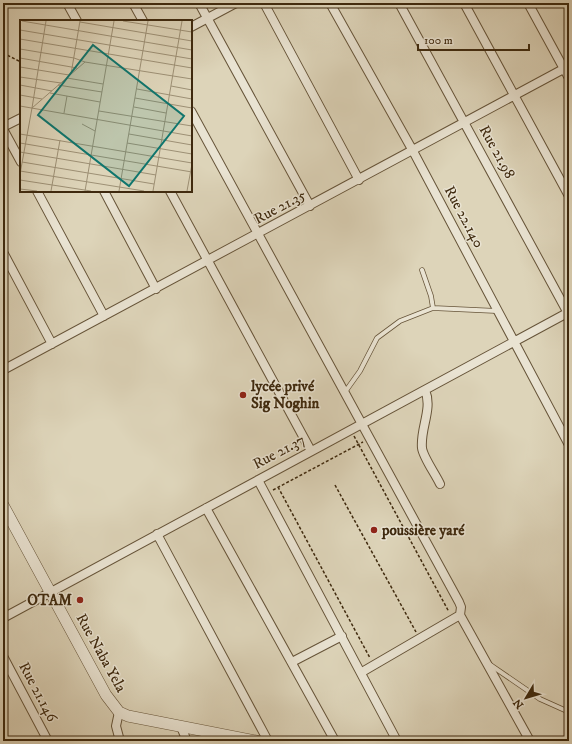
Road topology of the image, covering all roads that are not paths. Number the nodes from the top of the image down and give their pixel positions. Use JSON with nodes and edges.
{"nodes":[{"id":1,"x":67,"y":3,"type":"edge"},
{"id":2,"x":133,"y":3,"type":"edge"},
{"id":3,"x":199,"y":3,"type":"edge"},
{"id":4,"x":236,"y":3,"type":"edge"},
{"id":5,"x":264,"y":3,"type":"edge"},
{"id":6,"x":330,"y":3,"type":"edge"},
{"id":7,"x":399,"y":3,"type":"edge"},
{"id":8,"x":464,"y":3,"type":"edge"},
{"id":9,"x":528,"y":3,"type":"edge"},
{"id":10,"x":207,"y":18,"type":"junction"},
{"id":11,"x":76,"y":20,"type":"edge"},
{"id":12,"x":142,"y":20,"type":"edge"},
{"id":13,"x":192,"y":26,"type":"edge"},
{"id":14,"x":566,"y":68,"type":"edge"},
{"id":15,"x":569,"y":78,"type":"edge"},
{"id":16,"x":515,"y":96,"type":"junction"},
{"id":17,"x":192,"y":113,"type":"edge"},
{"id":18,"x":20,"y":119,"type":"edge"},
{"id":19,"x":464,"y":122,"type":"junction"},
{"id":20,"x":3,"y":128,"type":"edge"},
{"id":21,"x":413,"y":151,"type":"junction"},
{"id":22,"x":20,"y":160,"type":"edge"},
{"id":23,"x":359,"y":180,"type":"junction"},
{"id":24,"x":38,"y":192,"type":"edge"},
{"id":25,"x":105,"y":192,"type":"edge"},
{"id":26,"x":171,"y":192,"type":"edge"},
{"id":27,"x":569,"y":196,"type":"edge"},
{"id":28,"x":310,"y":206,"type":"junction"},
{"id":29,"x":257,"y":235,"type":"junction"},
{"id":30,"x":3,"y":252,"type":"edge"},
{"id":31,"x":208,"y":261,"type":"junction"},
{"id":32,"x":422,"y":270,"type":"dead end"},
{"id":33,"x":156,"y":288,"type":"junction"},
{"id":34,"x":433,"y":308,"type":"junction"},
{"id":35,"x":497,"y":311,"type":"junction"},
{"id":36,"x":569,"y":313,"type":"edge"},
{"id":37,"x":104,"y":316,"type":"junction"},
{"id":38,"x":514,"y":342,"type":"junction"},
{"id":39,"x":52,"y":344,"type":"junction"},
{"id":40,"x":3,"y":370,"type":"edge"},
{"id":41,"x":425,"y":390,"type":"junction"},
{"id":42,"x":345,"y":393,"type":"junction"},
{"id":43,"x":362,"y":424,"type":"junction"},
{"id":44,"x":569,"y":445,"type":"edge"},
{"id":45,"x":310,"y":452,"type":"junction"},
{"id":46,"x":258,"y":480,"type":"junction"},
{"id":47,"x":440,"y":484,"type":"dead end"},
{"id":48,"x":3,"y":505,"type":"edge"},
{"id":49,"x":206,"y":508,"type":"junction"},
{"id":50,"x":157,"y":534,"type":"junction"},
{"id":51,"x":50,"y":592,"type":"junction"},
{"id":52,"x":460,"y":615,"type":"junction"},
{"id":53,"x":3,"y":618,"type":"edge"},
{"id":54,"x":342,"y":636,"type":"junction"},
{"id":55,"x":3,"y":656,"type":"edge"},
{"id":56,"x":486,"y":661,"type":"junction"},
{"id":57,"x":292,"y":662,"type":"junction"},
{"id":58,"x":362,"y":672,"type":"junction"},
{"id":59,"x":120,"y":712,"type":"junction"},
{"id":60,"x":569,"y":712,"type":"edge"},
{"id":61,"x":181,"y":727,"type":"junction"},
{"id":62,"x":230,"y":738,"type":"edge"},
{"id":63,"x":251,"y":740,"type":"edge"},
{"id":64,"x":48,"y":741,"type":"edge"},
{"id":65,"x":120,"y":741,"type":"edge"},
{"id":66,"x":187,"y":741,"type":"edge"},
{"id":67,"x":268,"y":741,"type":"edge"},
{"id":68,"x":335,"y":741,"type":"edge"},
{"id":69,"x":397,"y":741,"type":"edge"},
{"id":70,"x":530,"y":741,"type":"edge"}],
"edges":[{"from":1,"to":11,"type":"street"},
{"from":2,"to":12,"type":"street"},
{"from":3,"to":10,"type":"street"},
{"from":4,"to":10,"type":"street"},
{"from":5,"to":23,"type":"street"},
{"from":6,"to":21,"type":"street","name":"Rue 22.140"},
{"from":7,"to":19,"type":"street","name":"Rue 21.98"},
{"from":8,"to":16,"type":"street"},
{"from":9,"to":14,"type":"street"},
{"from":10,"to":13,"type":"street"},
{"from":10,"to":28,"type":"street"},
{"from":14,"to":15,"type":"street"},
{"from":14,"to":16,"type":"street","name":"Rue 21.35"},
{"from":16,"to":19,"type":"street","name":"Rue 21.35"},
{"from":16,"to":27,"type":"street"},
{"from":17,"to":29,"type":"street"},
{"from":18,"to":20,"type":"street"},
{"from":19,"to":21,"type":"street","name":"Rue 21.35"},
{"from":19,"to":36,"type":"street","name":"Rue 21.98"},
{"from":20,"to":22,"type":"street"},
{"from":21,"to":23,"type":"street","name":"Rue 21.35"},
{"from":21,"to":35,"type":"street","name":"Rue 22.140"},
{"from":23,"to":28,"type":"street","name":"Rue 21.35"},
{"from":24,"to":37,"type":"street"},
{"from":25,"to":33,"type":"street"},
{"from":26,"to":31,"type":"street"},
{"from":28,"to":29,"type":"street","name":"Rue 21.35"},
{"from":29,"to":31,"type":"street","name":"Rue 21.35"},
{"from":29,"to":42,"type":"street"},
{"from":30,"to":39,"type":"street"},
{"from":31,"to":33,"type":"street","name":"Rue 21.35"},
{"from":31,"to":45,"type":"street"},
{"from":32,"to":34,"type":"lane"},
{"from":33,"to":37,"type":"street","name":"Rue 21.35"},
{"from":34,"to":35,"type":"lane"},
{"from":34,"to":42,"type":"lane"},
{"from":35,"to":38,"type":"street","name":"Rue 22.140"},
{"from":36,"to":38,"type":"street","name":"Rue 21.37"},
{"from":37,"to":39,"type":"street","name":"Rue 21.35"},
{"from":38,"to":41,"type":"street","name":"Rue 21.37"},
{"from":38,"to":44,"type":"street","name":"Rue 22.140"},
{"from":39,"to":40,"type":"street","name":"Rue 21.35"},
{"from":41,"to":43,"type":"street","name":"Rue 21.37"},
{"from":41,"to":47,"type":"street"},
{"from":42,"to":43,"type":"street"},
{"from":43,"to":45,"type":"street","name":"Rue 21.37"},
{"from":43,"to":52,"type":"street"},
{"from":45,"to":46,"type":"street","name":"Rue 21.37"},
{"from":46,"to":49,"type":"street","name":"Rue 21.37"},
{"from":46,"to":54,"type":"street"},
{"from":48,"to":51,"type":"street","name":"Rue Naba Yela"},
{"from":49,"to":50,"type":"street","name":"Rue 21.37"},
{"from":49,"to":57,"type":"street"},
{"from":50,"to":51,"type":"street","name":"Rue 21.37"},
{"from":50,"to":67,"type":"street"},
{"from":51,"to":53,"type":"street","name":"Rue 21.37"},
{"from":51,"to":59,"type":"street","name":"Rue Naba Yela"},
{"from":52,"to":56,"type":"street"},
{"from":52,"to":58,"type":"street"},
{"from":54,"to":57,"type":"street"},
{"from":54,"to":58,"type":"street"},
{"from":55,"to":64,"type":"street","name":"Rue 21.146"},
{"from":56,"to":60,"type":"lane"},
{"from":56,"to":70,"type":"street"},
{"from":57,"to":68,"type":"street"},
{"from":58,"to":69,"type":"street"},
{"from":59,"to":61,"type":"street","name":"Rue Naba Yela"},
{"from":59,"to":65,"type":"street"},
{"from":61,"to":62,"type":"street","name":"Rue Naba Yela"},
{"from":61,"to":66,"type":"street"},
{"from":62,"to":63,"type":"street","name":"Rue Naba Yela"}]}
